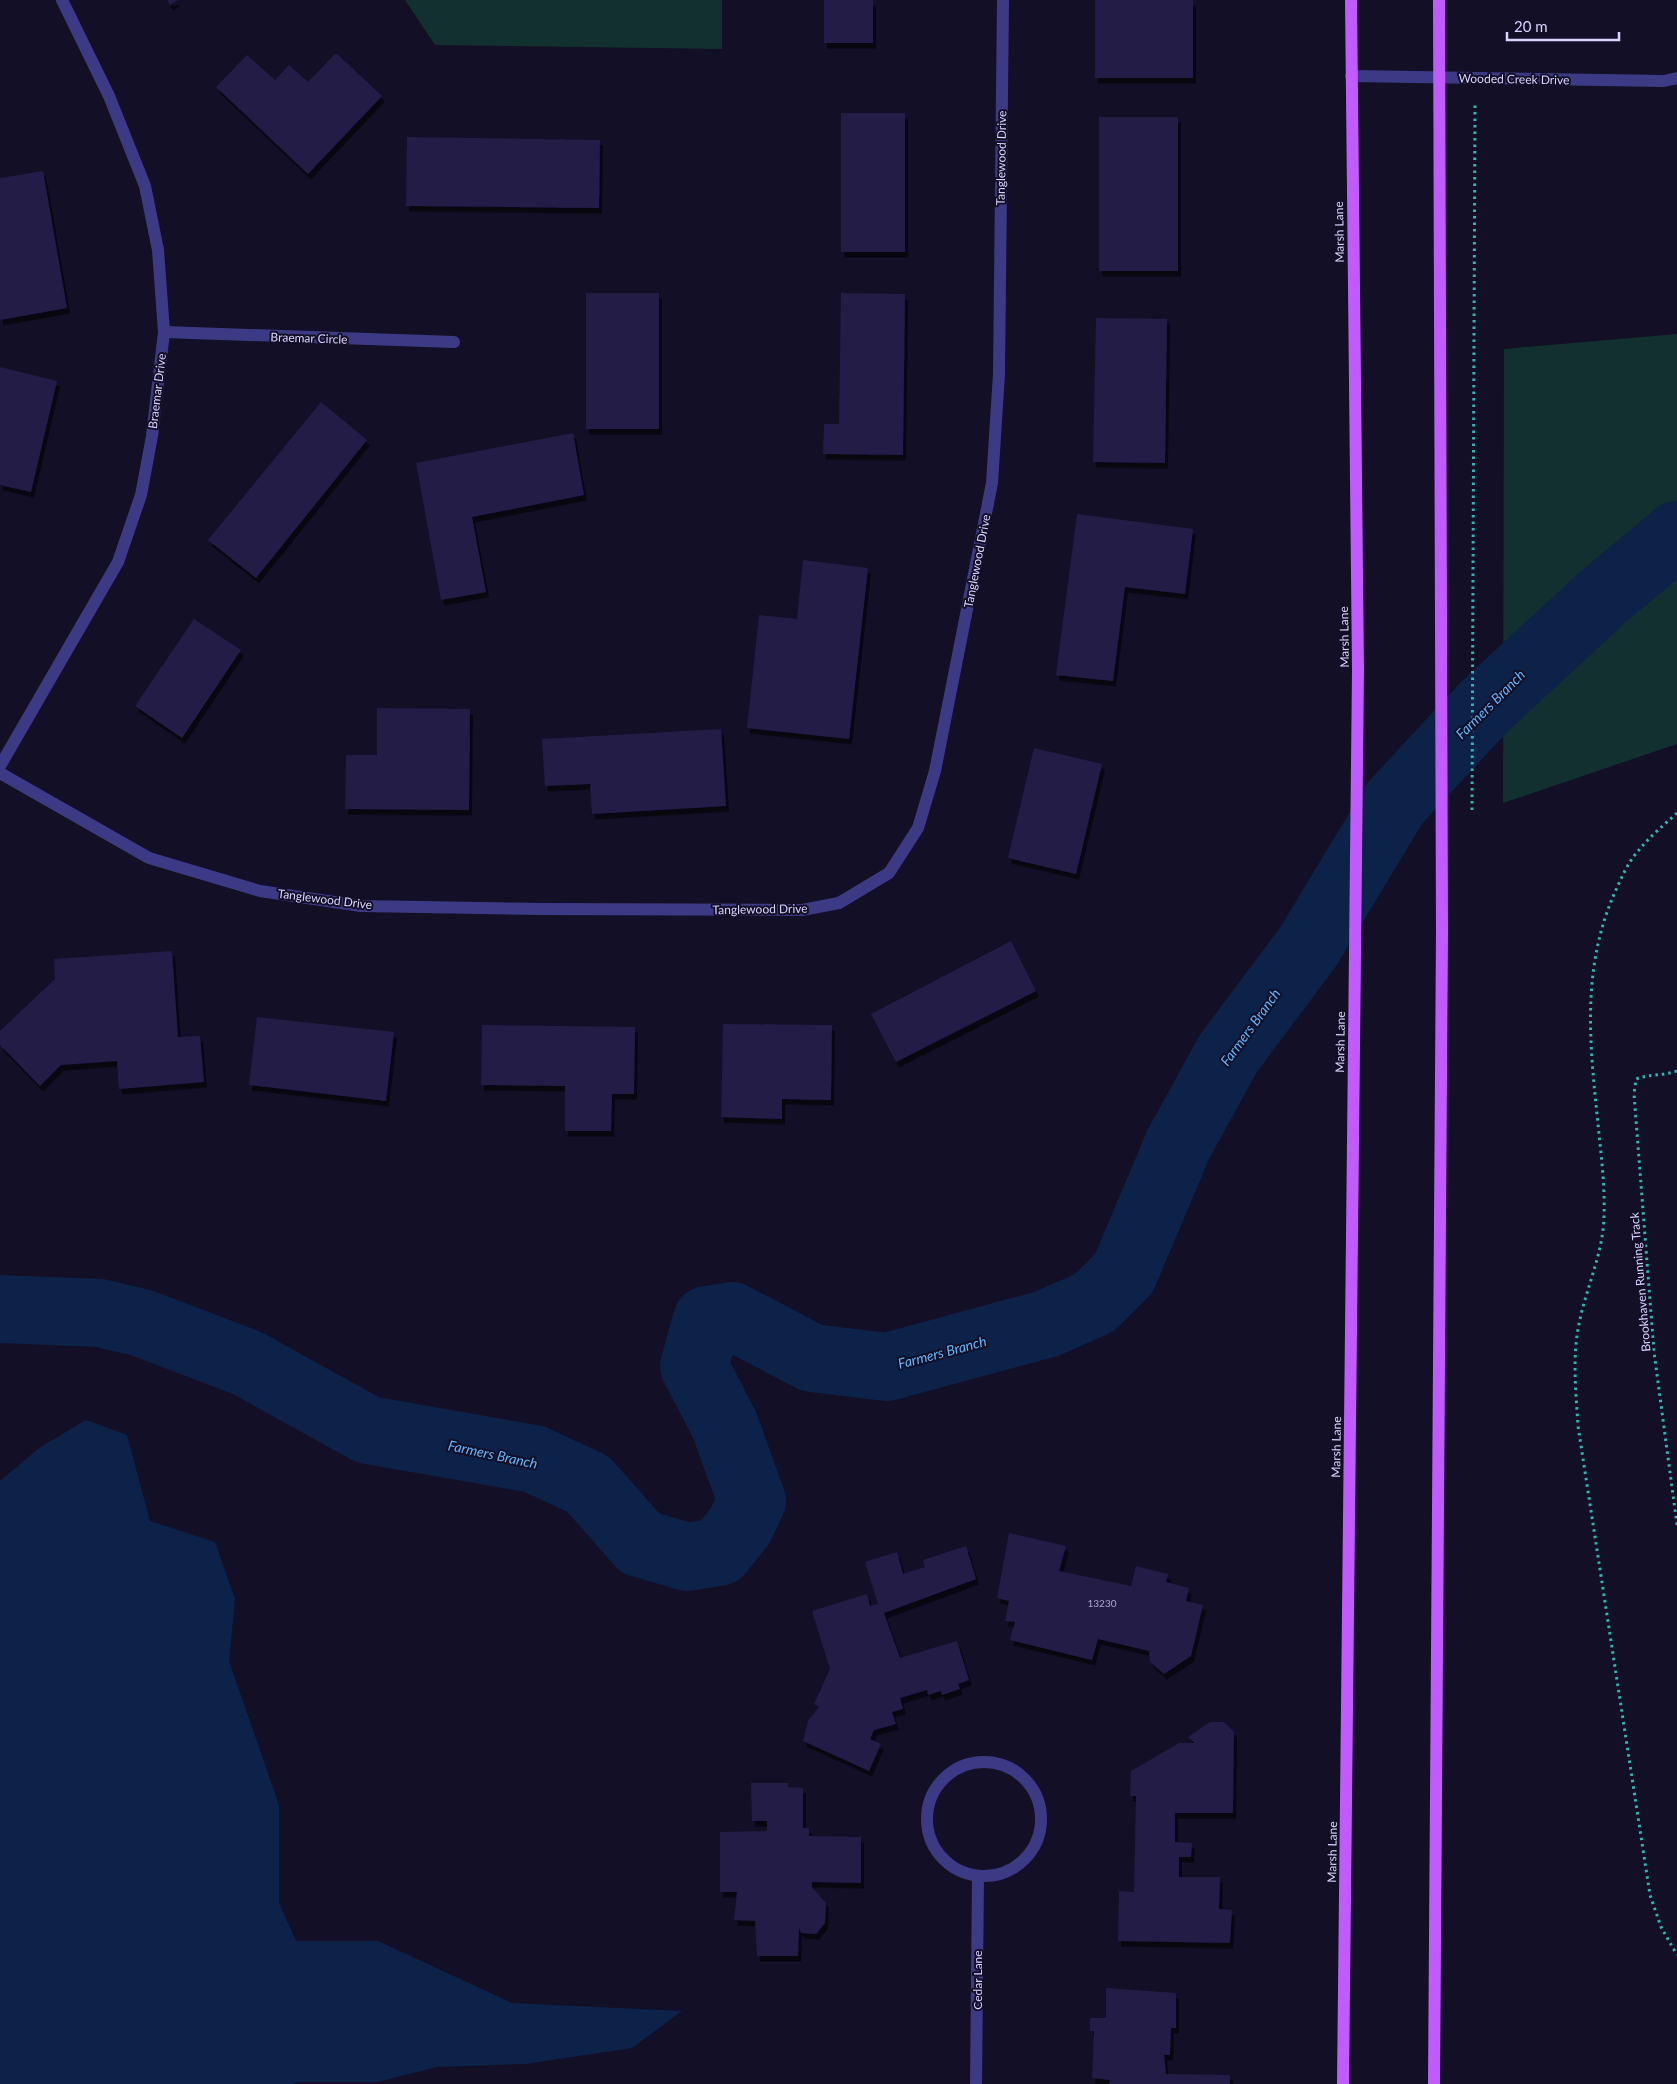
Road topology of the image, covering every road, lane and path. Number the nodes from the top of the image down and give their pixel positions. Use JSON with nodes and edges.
{"nodes":[{"id":1,"x":62,"y":0,"type":"edge"},
{"id":2,"x":1003,"y":0,"type":"edge"},
{"id":3,"x":1351,"y":0,"type":"edge"},
{"id":4,"x":1439,"y":0,"type":"edge"},
{"id":5,"x":1351,"y":76,"type":"junction"},
{"id":6,"x":1438,"y":78,"type":"junction"},
{"id":7,"x":1677,"y":78,"type":"edge"},
{"id":8,"x":1475,"y":97,"type":"dead end"},
{"id":9,"x":164,"y":332,"type":"junction"},
{"id":10,"x":454,"y":342,"type":"dead end"},
{"id":11,"x":0,"y":766,"type":"edge"},
{"id":12,"x":0,"y":773,"type":"edge"},
{"id":13,"x":1472,"y":810,"type":"dead end"},
{"id":14,"x":1677,"y":813,"type":"edge"},
{"id":15,"x":1677,"y":1071,"type":"edge"},
{"id":16,"x":1677,"y":1525,"type":"edge"},
{"id":17,"x":978,"y":1876,"type":"junction"},
{"id":18,"x":1677,"y":1955,"type":"edge"},
{"id":19,"x":976,"y":2084,"type":"edge"},
{"id":20,"x":1343,"y":2084,"type":"edge"},
{"id":21,"x":1434,"y":2084,"type":"edge"}],
"edges":[{"from":1,"to":9,"type":"street","name":"Braemar Drive"},
{"from":2,"to":12,"type":"street","name":"Tanglewood Drive"},
{"from":3,"to":5,"type":"main road","name":"Marsh Lane"},
{"from":4,"to":6,"type":"main road"},
{"from":5,"to":6,"type":"street","name":"Wooded Creek Drive"},
{"from":5,"to":20,"type":"main road","name":"Marsh Lane"},
{"from":6,"to":7,"type":"street","name":"Wooded Creek Drive"},
{"from":6,"to":21,"type":"main road"},
{"from":8,"to":13,"type":"path"},
{"from":9,"to":10,"type":"street","name":"Braemar Circle"},
{"from":9,"to":11,"type":"street","name":"Braemar Drive"},
{"from":14,"to":18,"type":"path"},
{"from":15,"to":16,"type":"path","name":"Brookhaven Running Track"},
{"from":17,"to":17,"type":"street"},
{"from":17,"to":19,"type":"street","name":"Cedar Lane"}]}
